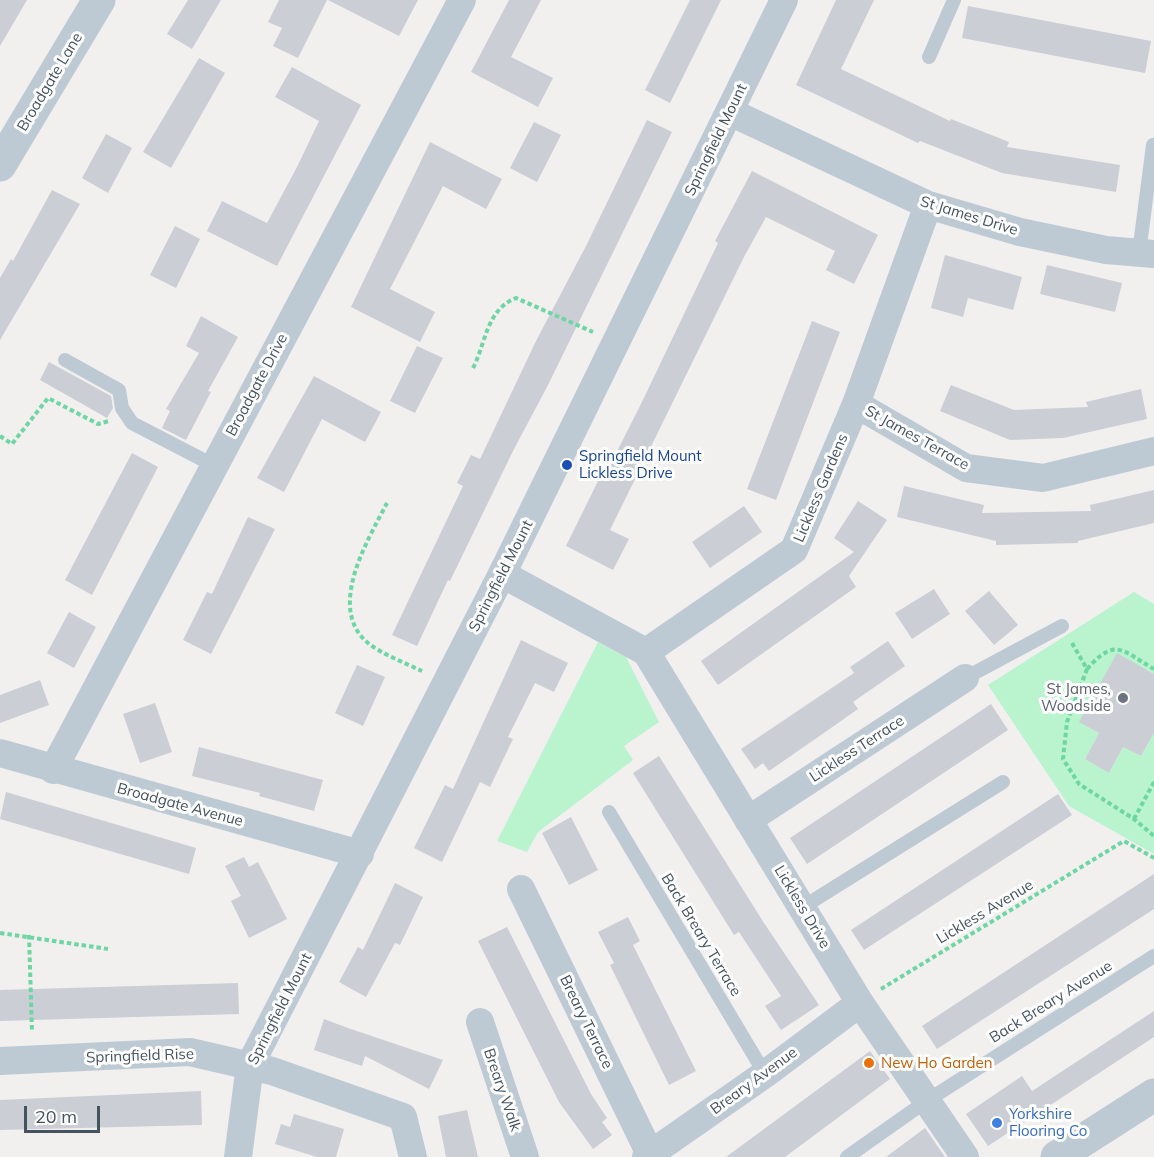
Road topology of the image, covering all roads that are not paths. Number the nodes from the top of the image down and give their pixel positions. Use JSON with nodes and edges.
{"nodes":[{"id":1,"x":99,"y":0,"type":"edge"},
{"id":2,"x":462,"y":0,"type":"edge"},
{"id":3,"x":784,"y":0,"type":"edge"},
{"id":4,"x":954,"y":0,"type":"edge"},
{"id":5,"x":928,"y":57,"type":"dead end"},
{"id":6,"x":730,"y":112,"type":"junction"},
{"id":7,"x":1153,"y":145,"type":"edge"},
{"id":8,"x":0,"y":165,"type":"edge"},
{"id":9,"x":928,"y":205,"type":"junction"},
{"id":10,"x":1146,"y":253,"type":"edge"},
{"id":11,"x":65,"y":360,"type":"dead end"},
{"id":12,"x":856,"y":404,"type":"junction"},
{"id":13,"x":1154,"y":451,"type":"edge"},
{"id":14,"x":215,"y":466,"type":"junction"},
{"id":15,"x":502,"y":574,"type":"junction"},
{"id":16,"x":1062,"y":626,"type":"road end"},
{"id":17,"x":646,"y":652,"type":"junction"},
{"id":18,"x":965,"y":678,"type":"joint"},
{"id":19,"x":0,"y":753,"type":"edge"},
{"id":20,"x":53,"y":770,"type":"junction"},
{"id":21,"x":1003,"y":782,"type":"dead end"},
{"id":22,"x":609,"y":812,"type":"dead end"},
{"id":23,"x":748,"y":820,"type":"junction"},
{"id":24,"x":360,"y":854,"type":"junction"},
{"id":25,"x":521,"y":889,"type":"dead end"},
{"id":26,"x":803,"y":907,"type":"junction"},
{"id":27,"x":1154,"y":956,"type":"edge"},
{"id":28,"x":860,"y":1003,"type":"junction"},
{"id":29,"x":480,"y":1022,"type":"dead end"},
{"id":30,"x":0,"y":1061,"type":"edge"},
{"id":31,"x":264,"y":1069,"type":"junction"},
{"id":32,"x":765,"y":1074,"type":"junction"},
{"id":33,"x":1154,"y":1095,"type":"edge"},
{"id":34,"x":928,"y":1100,"type":"junction"},
{"id":35,"x":648,"y":1155,"type":"edge"},
{"id":36,"x":238,"y":1157,"type":"edge"},
{"id":37,"x":413,"y":1157,"type":"edge"},
{"id":38,"x":525,"y":1157,"type":"edge"},
{"id":39,"x":847,"y":1157,"type":"edge"},
{"id":40,"x":965,"y":1157,"type":"edge"},
{"id":41,"x":1056,"y":1157,"type":"edge"}],
"edges":[{"from":1,"to":8,"type":"street","name":"Broadgate Lane"},
{"from":2,"to":14,"type":"street","name":"Broadgate Drive"},
{"from":3,"to":6,"type":"street","name":"Springfield Mount"},
{"from":4,"to":5,"type":"lane"},
{"from":6,"to":9,"type":"street","name":"St James Drive"},
{"from":6,"to":15,"type":"street","name":"Springfield Mount"},
{"from":7,"to":10,"type":"lane"},
{"from":9,"to":10,"type":"street","name":"St James Drive"},
{"from":9,"to":12,"type":"street","name":"Lickless Gardens"},
{"from":11,"to":14,"type":"lane"},
{"from":12,"to":13,"type":"street","name":"St James Terrace"},
{"from":12,"to":17,"type":"street","name":"Lickless Gardens"},
{"from":14,"to":20,"type":"street","name":"Broadgate Drive"},
{"from":15,"to":17,"type":"street"},
{"from":15,"to":24,"type":"street","name":"Springfield Mount"},
{"from":16,"to":18,"type":"lane"},
{"from":17,"to":23,"type":"street","name":"Lickless Drive"},
{"from":18,"to":23,"type":"street","name":"Lickless Terrace"},
{"from":19,"to":20,"type":"street","name":"Broadgate Avenue"},
{"from":20,"to":24,"type":"street","name":"Broadgate Avenue"},
{"from":21,"to":26,"type":"lane"},
{"from":22,"to":32,"type":"lane","name":"Back Breary Terrace"},
{"from":23,"to":26,"type":"street","name":"Lickless Drive"},
{"from":24,"to":31,"type":"street","name":"Springfield Mount"},
{"from":25,"to":35,"type":"street","name":"Breary Terrace"},
{"from":26,"to":28,"type":"street","name":"Lickless Drive"},
{"from":27,"to":34,"type":"lane","name":"Back Breary Avenue"},
{"from":28,"to":32,"type":"street","name":"Breary Avenue"},
{"from":28,"to":34,"type":"street","name":"Lickless Drive"},
{"from":29,"to":38,"type":"street","name":"Breary Walk"},
{"from":30,"to":31,"type":"street","name":"Springfield Rise"},
{"from":31,"to":36,"type":"street","name":"Springfield Mount"},
{"from":31,"to":37,"type":"street","name":"Springfield Rise"},
{"from":32,"to":35,"type":"street","name":"Breary Avenue"},
{"from":33,"to":41,"type":"street"},
{"from":34,"to":39,"type":"lane","name":"Back Breary Avenue"},
{"from":34,"to":40,"type":"street","name":"Lickless Drive"}]}
